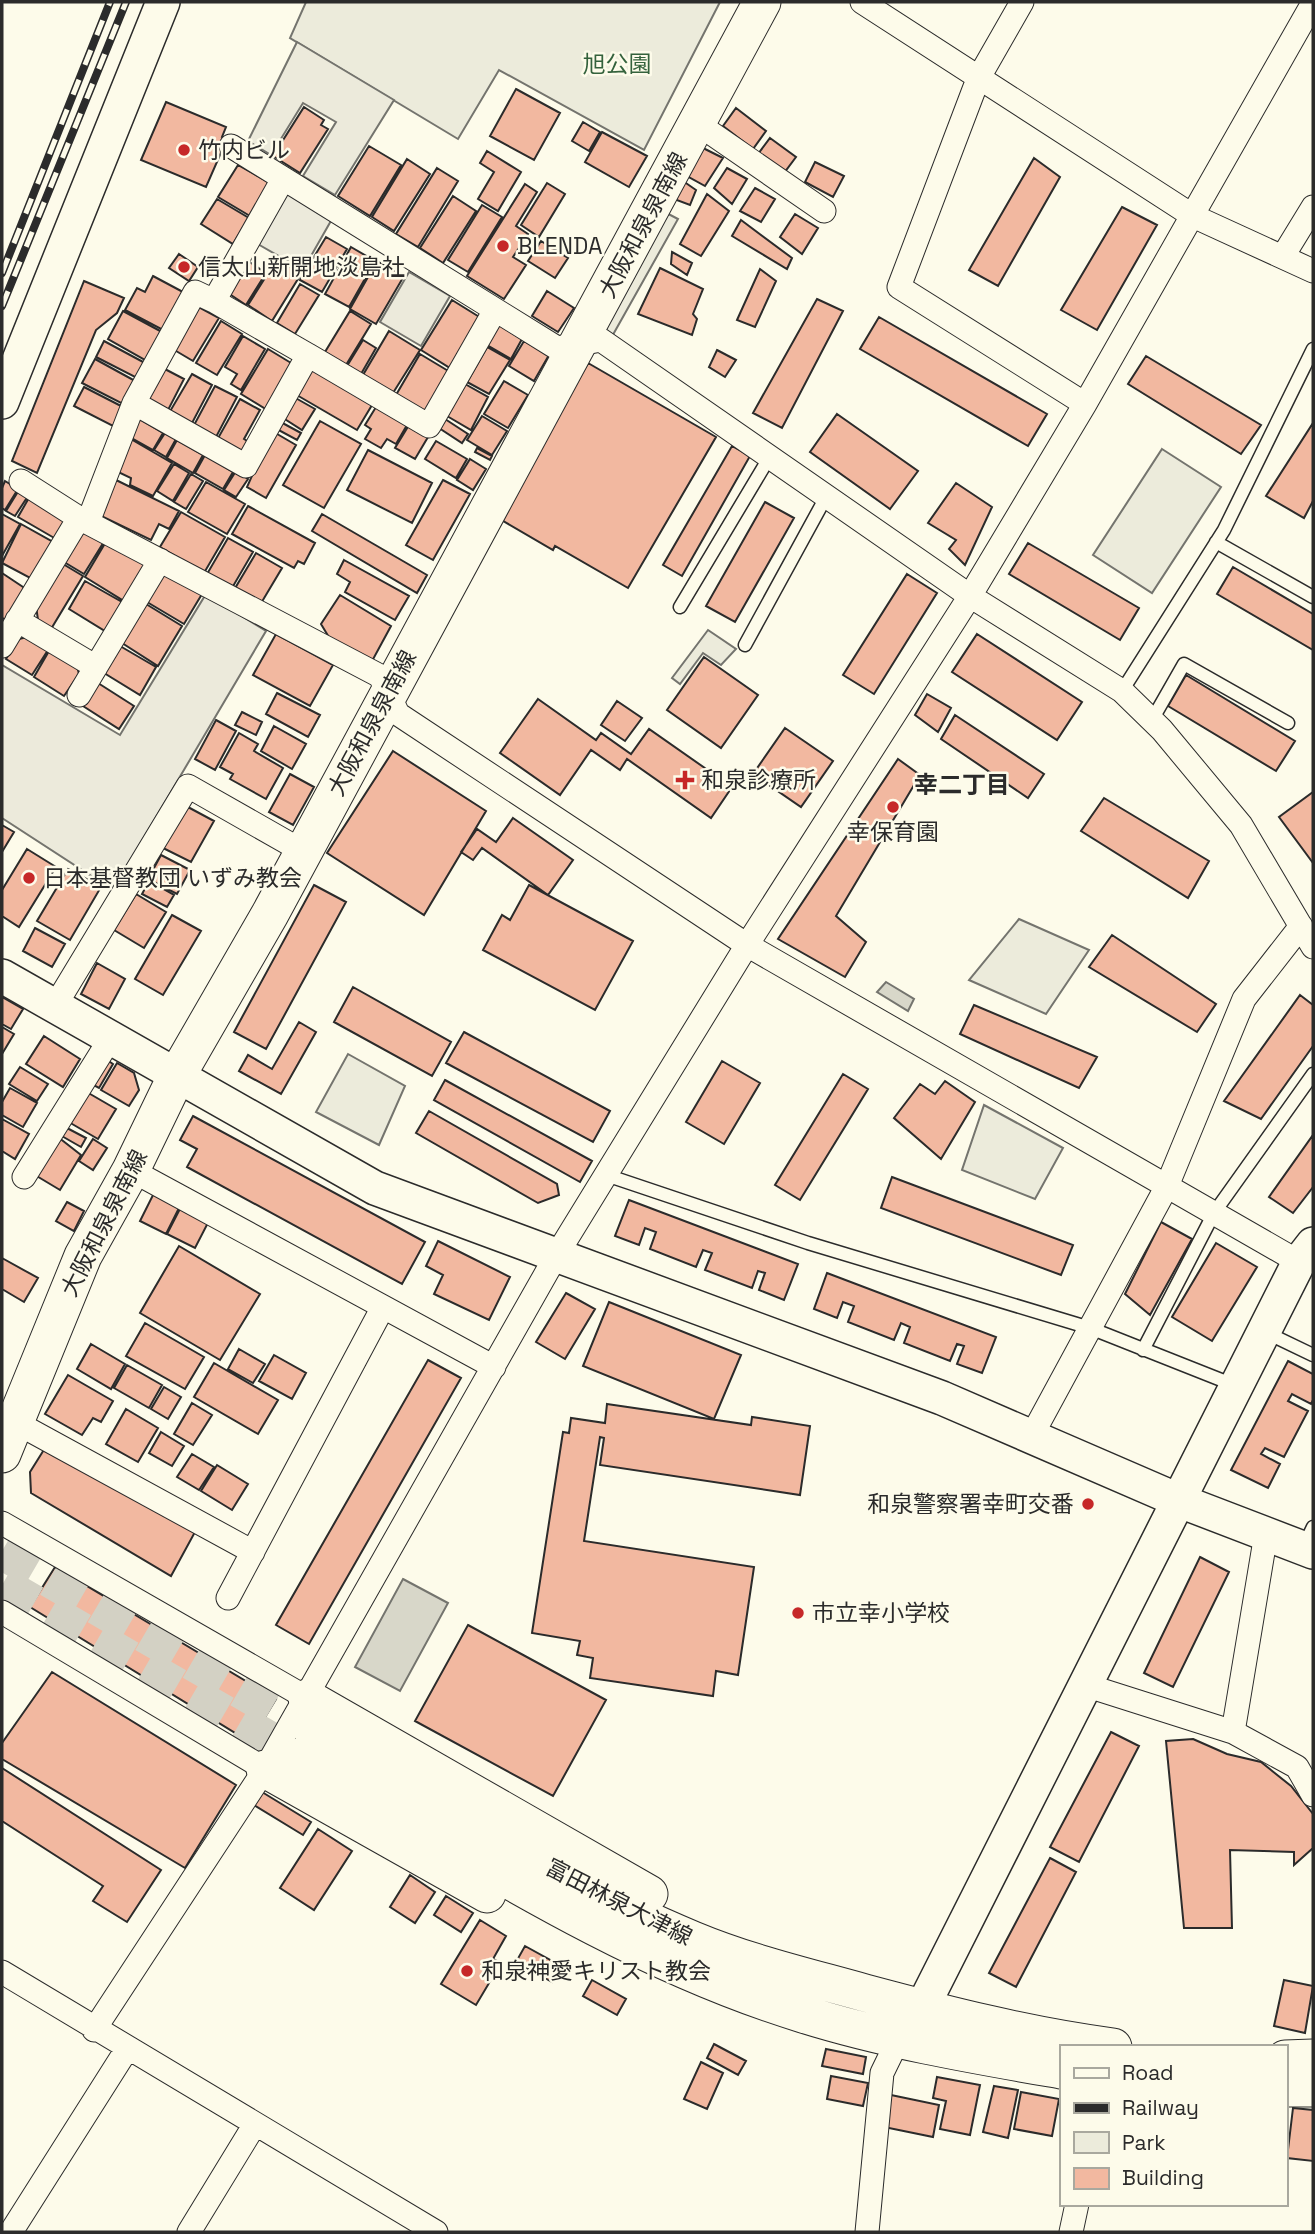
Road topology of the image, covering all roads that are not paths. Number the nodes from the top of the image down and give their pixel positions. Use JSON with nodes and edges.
{"nodes":[{"id":1,"x":163,"y":2,"type":"edge"},
{"id":2,"x":762,"y":2,"type":"edge"},
{"id":3,"x":862,"y":2,"type":"edge"},
{"id":4,"x":1022,"y":2,"type":"edge"},
{"id":5,"x":1313,"y":3,"type":"edge"},
{"id":6,"x":1306,"y":34,"type":"edge"},
{"id":7,"x":978,"y":79,"type":"junction"},
{"id":8,"x":698,"y":124,"type":"junction"},
{"id":9,"x":231,"y":146,"type":"dead end"},
{"id":10,"x":283,"y":179,"type":"junction"},
{"id":11,"x":1313,"y":207,"type":"edge"},
{"id":12,"x":824,"y":211,"type":"dead end"},
{"id":13,"x":1193,"y":216,"type":"junction"},
{"id":14,"x":1283,"y":256,"type":"junction"},
{"id":15,"x":1313,"y":271,"type":"edge"},
{"id":16,"x":214,"y":301,"type":"junction"},
{"id":17,"x":494,"y":312,"type":"junction"},
{"id":18,"x":579,"y":344,"type":"junction"},
{"id":19,"x":1313,"y":349,"type":"edge"},
{"id":20,"x":308,"y":355,"type":"junction"},
{"id":21,"x":2,"y":401,"type":"edge"},
{"id":22,"x":134,"y":403,"type":"junction"},
{"id":23,"x":1085,"y":404,"type":"junction"},
{"id":24,"x":769,"y":458,"type":"junction"},
{"id":25,"x":21,"y":481,"type":"dead end"},
{"id":26,"x":826,"y":497,"type":"junction"},
{"id":27,"x":83,"y":520,"type":"junction"},
{"id":28,"x":1216,"y":542,"type":"junction"},
{"id":29,"x":160,"y":560,"type":"junction"},
{"id":30,"x":970,"y":596,"type":"junction"},
{"id":31,"x":1313,"y":597,"type":"edge"},
{"id":32,"x":680,"y":607,"type":"dead end"},
{"id":33,"x":17,"y":620,"type":"junction"},
{"id":34,"x":744,"y":645,"type":"dead end"},
{"id":35,"x":2,"y":646,"type":"edge"},
{"id":36,"x":96,"y":667,"type":"junction"},
{"id":37,"x":1122,"y":691,"type":"junction"},
{"id":38,"x":388,"y":692,"type":"junction"},
{"id":39,"x":79,"y":695,"type":"dead end"},
{"id":40,"x":1152,"y":720,"type":"junction"},
{"id":41,"x":1288,"y":723,"type":"dead end"},
{"id":42,"x":304,"y":852,"type":"junction"},
{"id":43,"x":1301,"y":926,"type":"junction"},
{"id":44,"x":747,"y":944,"type":"junction"},
{"id":45,"x":1313,"y":947,"type":"edge"},
{"id":46,"x":2,"y":976,"type":"edge"},
{"id":47,"x":55,"y":1006,"type":"junction"},
{"id":48,"x":110,"y":1039,"type":"junction"},
{"id":49,"x":1313,"y":1074,"type":"edge"},
{"id":50,"x":176,"y":1077,"type":"junction"},
{"id":51,"x":131,"y":1170,"type":"junction"},
{"id":52,"x":606,"y":1175,"type":"junction"},
{"id":53,"x":24,"y":1177,"type":"dead end"},
{"id":54,"x":1167,"y":1186,"type":"junction"},
{"id":55,"x":1214,"y":1213,"type":"junction"},
{"id":56,"x":556,"y":1256,"type":"junction"},
{"id":57,"x":1309,"y":1258,"type":"edge"},
{"id":58,"x":383,"y":1307,"type":"junction"},
{"id":59,"x":1090,"y":1328,"type":"junction"},
{"id":60,"x":1265,"y":1332,"type":"junction"},
{"id":61,"x":1143,"y":1350,"type":"junction"},
{"id":62,"x":1313,"y":1355,"type":"edge"},
{"id":63,"x":494,"y":1367,"type":"junction"},
{"id":64,"x":1237,"y":1387,"type":"junction"},
{"id":65,"x":1031,"y":1437,"type":"junction"},
{"id":66,"x":8,"y":1438,"type":"edge"},
{"id":67,"x":1180,"y":1501,"type":"junction"},
{"id":68,"x":2,"y":1523,"type":"edge"},
{"id":69,"x":1266,"y":1534,"type":"junction"},
{"id":70,"x":1310,"y":1542,"type":"edge"},
{"id":71,"x":253,"y":1552,"type":"junction"},
{"id":72,"x":228,"y":1598,"type":"dead end"},
{"id":73,"x":2,"y":1612,"type":"edge"},
{"id":74,"x":1085,"y":1685,"type":"junction"},
{"id":75,"x":1233,"y":1732,"type":"junction"},
{"id":76,"x":296,"y":1739,"type":"junction"},
{"id":77,"x":1313,"y":1795,"type":"edge"},
{"id":78,"x":2,"y":1972,"type":"edge"},
{"id":79,"x":922,"y":2008,"type":"junction"},
{"id":80,"x":94,"y":2030,"type":"junction"},
{"id":81,"x":899,"y":2038,"type":"junction"},
{"id":82,"x":1101,"y":2045,"type":"edge"},
{"id":83,"x":127,"y":2049,"type":"junction"},
{"id":84,"x":1313,"y":2058,"type":"edge"},
{"id":85,"x":1287,"y":2059,"type":"edge"},
{"id":86,"x":1060,"y":2070,"type":"edge"},
{"id":87,"x":1287,"y":2088,"type":"edge"},
{"id":88,"x":1313,"y":2088,"type":"edge"},
{"id":89,"x":255,"y":2123,"type":"junction"},
{"id":90,"x":1077,"y":2206,"type":"edge"},
{"id":91,"x":11,"y":2232,"type":"edge"},
{"id":92,"x":189,"y":2232,"type":"edge"},
{"id":93,"x":436,"y":2232,"type":"edge"},
{"id":94,"x":867,"y":2232,"type":"edge"},
{"id":95,"x":1071,"y":2232,"type":"edge"}],
"edges":[{"from":1,"to":21,"type":"street"},
{"from":2,"to":8,"type":"main road","name":"大阪和泉泉南線"},
{"from":3,"to":7,"type":"street"},
{"from":4,"to":7,"type":"street"},
{"from":5,"to":6,"type":"street"},
{"from":6,"to":13,"type":"street"},
{"from":7,"to":13,"type":"street"},
{"from":7,"to":23,"type":"street"},
{"from":8,"to":12,"type":"street"},
{"from":8,"to":18,"type":"main road","name":"大阪和泉泉南線"},
{"from":9,"to":10,"type":"street"},
{"from":10,"to":16,"type":"street"},
{"from":10,"to":17,"type":"street"},
{"from":11,"to":14,"type":"street"},
{"from":13,"to":14,"type":"street"},
{"from":13,"to":23,"type":"street"},
{"from":14,"to":15,"type":"street"},
{"from":16,"to":20,"type":"street"},
{"from":16,"to":22,"type":"street"},
{"from":17,"to":18,"type":"street"},
{"from":17,"to":20,"type":"street"},
{"from":18,"to":24,"type":"street"},
{"from":18,"to":38,"type":"main road","name":"大阪和泉泉南線"},
{"from":19,"to":28,"type":"lane"},
{"from":20,"to":22,"type":"street"},
{"from":22,"to":27,"type":"street"},
{"from":23,"to":30,"type":"street"},
{"from":24,"to":26,"type":"street"},
{"from":24,"to":32,"type":"lane"},
{"from":25,"to":27,"type":"street"},
{"from":26,"to":30,"type":"street"},
{"from":26,"to":34,"type":"lane"},
{"from":27,"to":29,"type":"street"},
{"from":27,"to":33,"type":"street"},
{"from":28,"to":31,"type":"lane"},
{"from":28,"to":37,"type":"lane"},
{"from":29,"to":36,"type":"street"},
{"from":29,"to":38,"type":"street"},
{"from":30,"to":37,"type":"street"},
{"from":30,"to":44,"type":"street"},
{"from":33,"to":35,"type":"street"},
{"from":33,"to":36,"type":"street"},
{"from":36,"to":39,"type":"street"},
{"from":37,"to":40,"type":"street"},
{"from":38,"to":42,"type":"main road","name":"大阪和泉泉南線"},
{"from":38,"to":44,"type":"street"},
{"from":40,"to":41,"type":"lane"},
{"from":40,"to":43,"type":"street"},
{"from":42,"to":47,"type":"street"},
{"from":42,"to":50,"type":"main road","name":"大阪和泉泉南線"},
{"from":43,"to":45,"type":"street"},
{"from":43,"to":54,"type":"street"},
{"from":44,"to":52,"type":"street"},
{"from":44,"to":54,"type":"street"},
{"from":46,"to":47,"type":"street"},
{"from":47,"to":48,"type":"street"},
{"from":48,"to":50,"type":"street"},
{"from":48,"to":53,"type":"street"},
{"from":49,"to":55,"type":"lane"},
{"from":50,"to":51,"type":"main road","name":"大阪和泉泉南線"},
{"from":50,"to":56,"type":"street"},
{"from":51,"to":58,"type":"street"},
{"from":51,"to":66,"type":"main road","name":"大阪和泉泉南線"},
{"from":52,"to":56,"type":"street"},
{"from":52,"to":59,"type":"lane"},
{"from":54,"to":55,"type":"street"},
{"from":54,"to":59,"type":"street"},
{"from":55,"to":57,"type":"street"},
{"from":55,"to":61,"type":"lane"},
{"from":56,"to":63,"type":"street"},
{"from":56,"to":65,"type":"street"},
{"from":57,"to":60,"type":"street"},
{"from":58,"to":63,"type":"street"},
{"from":58,"to":71,"type":"street"},
{"from":59,"to":61,"type":"lane"},
{"from":59,"to":65,"type":"street"},
{"from":60,"to":62,"type":"lane"},
{"from":60,"to":64,"type":"street"},
{"from":61,"to":64,"type":"lane"},
{"from":63,"to":76,"type":"street"},
{"from":64,"to":67,"type":"street"},
{"from":65,"to":67,"type":"street"},
{"from":66,"to":71,"type":"street"},
{"from":67,"to":69,"type":"street"},
{"from":67,"to":74,"type":"street"},
{"from":68,"to":76,"type":"street"},
{"from":69,"to":70,"type":"street"},
{"from":69,"to":75,"type":"street"},
{"from":71,"to":72,"type":"street"},
{"from":73,"to":76,"type":"street"},
{"from":74,"to":75,"type":"street"},
{"from":74,"to":79,"type":"street"},
{"from":75,"to":77,"type":"street"},
{"from":76,"to":79,"type":"main road","name":"富田林泉大津線"},
{"from":76,"to":80,"type":"street"},
{"from":76,"to":81,"type":"main road","name":"富田林泉大津線"},
{"from":78,"to":80,"type":"street"},
{"from":79,"to":81,"type":"street"},
{"from":79,"to":82,"type":"main road","name":"富田林泉大津線"},
{"from":80,"to":83,"type":"street"},
{"from":81,"to":86,"type":"main road","name":"富田林泉大津線"},
{"from":81,"to":94,"type":"street"},
{"from":83,"to":89,"type":"street"},
{"from":83,"to":91,"type":"street"},
{"from":84,"to":85,"type":"main road"},
{"from":87,"to":88,"type":"main road"},
{"from":89,"to":92,"type":"street"},
{"from":89,"to":93,"type":"street"},
{"from":90,"to":95,"type":"street"}]}
